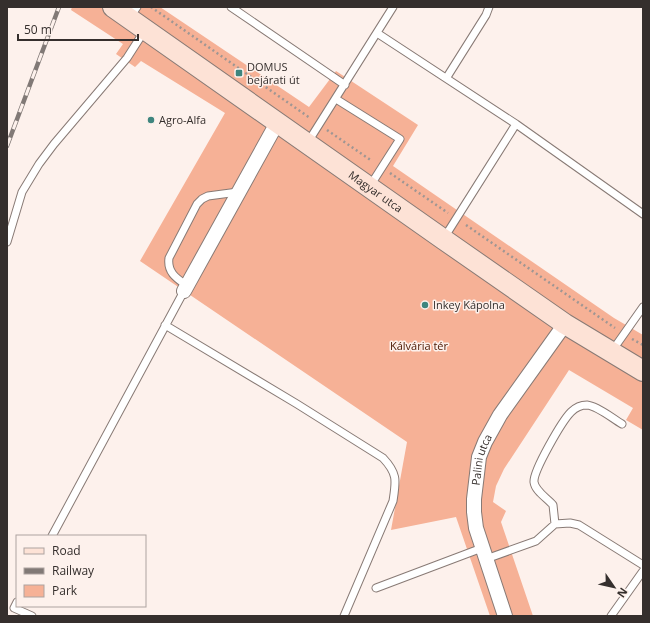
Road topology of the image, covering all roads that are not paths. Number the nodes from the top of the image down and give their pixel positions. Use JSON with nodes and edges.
{"nodes":[{"id":1,"x":112,"y":7,"type":"edge"},
{"id":2,"x":231,"y":7,"type":"edge"},
{"id":3,"x":393,"y":7,"type":"edge"},
{"id":4,"x":489,"y":7,"type":"edge"},
{"id":5,"x":133,"y":13,"type":"edge"},
{"id":6,"x":145,"y":30,"type":"junction"},
{"id":7,"x":377,"y":33,"type":"junction"},
{"id":8,"x":446,"y":77,"type":"junction"},
{"id":9,"x":345,"y":85,"type":"junction"},
{"id":10,"x":336,"y":99,"type":"junction"},
{"id":11,"x":277,"y":123,"type":"junction"},
{"id":12,"x":516,"y":124,"type":"junction"},
{"id":13,"x":307,"y":144,"type":"junction"},
{"id":14,"x":369,"y":187,"type":"junction"},
{"id":15,"x":238,"y":192,"type":"junction"},
{"id":16,"x":643,"y":214,"type":"edge"},
{"id":17,"x":443,"y":240,"type":"junction"},
{"id":18,"x":7,"y":242,"type":"edge"},
{"id":19,"x":185,"y":288,"type":"junction"},
{"id":20,"x":643,"y":308,"type":"edge"},
{"id":21,"x":565,"y":324,"type":"junction"},
{"id":22,"x":165,"y":325,"type":"junction"},
{"id":23,"x":611,"y":353,"type":"junction"},
{"id":24,"x":643,"y":371,"type":"edge"},
{"id":25,"x":622,"y":424,"type":"dead end"},
{"id":26,"x":554,"y":524,"type":"junction"},
{"id":27,"x":53,"y":535,"type":"edge"},
{"id":28,"x":484,"y":554,"type":"junction"},
{"id":29,"x":643,"y":565,"type":"edge"},
{"id":30,"x":643,"y":571,"type":"edge"},
{"id":31,"x":376,"y":588,"type":"dead end"},
{"id":32,"x":16,"y":604,"type":"edge"},
{"id":33,"x":32,"y":616,"type":"edge"},
{"id":34,"x":344,"y":616,"type":"edge"},
{"id":35,"x":505,"y":616,"type":"edge"},
{"id":36,"x":611,"y":616,"type":"edge"}],
"edges":[{"from":1,"to":5,"type":"main road","name":"Magyar utca"},
{"from":2,"to":9,"type":"lane"},
{"from":3,"to":7,"type":"lane"},
{"from":4,"to":8,"type":"lane"},
{"from":5,"to":6,"type":"main road","name":"Magyar utca"},
{"from":6,"to":11,"type":"main road","name":"Magyar utca"},
{"from":6,"to":18,"type":"lane"},
{"from":7,"to":8,"type":"lane"},
{"from":7,"to":9,"type":"lane"},
{"from":8,"to":12,"type":"lane"},
{"from":9,"to":10,"type":"lane"},
{"from":10,"to":13,"type":"lane"},
{"from":10,"to":14,"type":"lane"},
{"from":11,"to":13,"type":"main road","name":"Magyar utca"},
{"from":11,"to":15,"type":"street"},
{"from":12,"to":16,"type":"lane"},
{"from":12,"to":17,"type":"lane"},
{"from":13,"to":14,"type":"main road","name":"Magyar utca"},
{"from":14,"to":17,"type":"main road","name":"Magyar utca"},
{"from":15,"to":19,"type":"street"},
{"from":15,"to":19,"type":"lane"},
{"from":17,"to":21,"type":"main road","name":"Magyar utca"},
{"from":19,"to":22,"type":"lane"},
{"from":20,"to":23,"type":"lane"},
{"from":21,"to":23,"type":"main road","name":"Magyar utca"},
{"from":21,"to":28,"type":"street","name":"Palini utca"},
{"from":22,"to":27,"type":"lane"},
{"from":22,"to":34,"type":"lane"},
{"from":23,"to":24,"type":"main road","name":"Magyar utca"},
{"from":25,"to":26,"type":"lane"},
{"from":26,"to":28,"type":"lane"},
{"from":26,"to":29,"type":"lane"},
{"from":28,"to":31,"type":"lane"},
{"from":28,"to":35,"type":"street","name":"Palini utca"},
{"from":30,"to":36,"type":"lane"},
{"from":32,"to":33,"type":"lane"}]}
